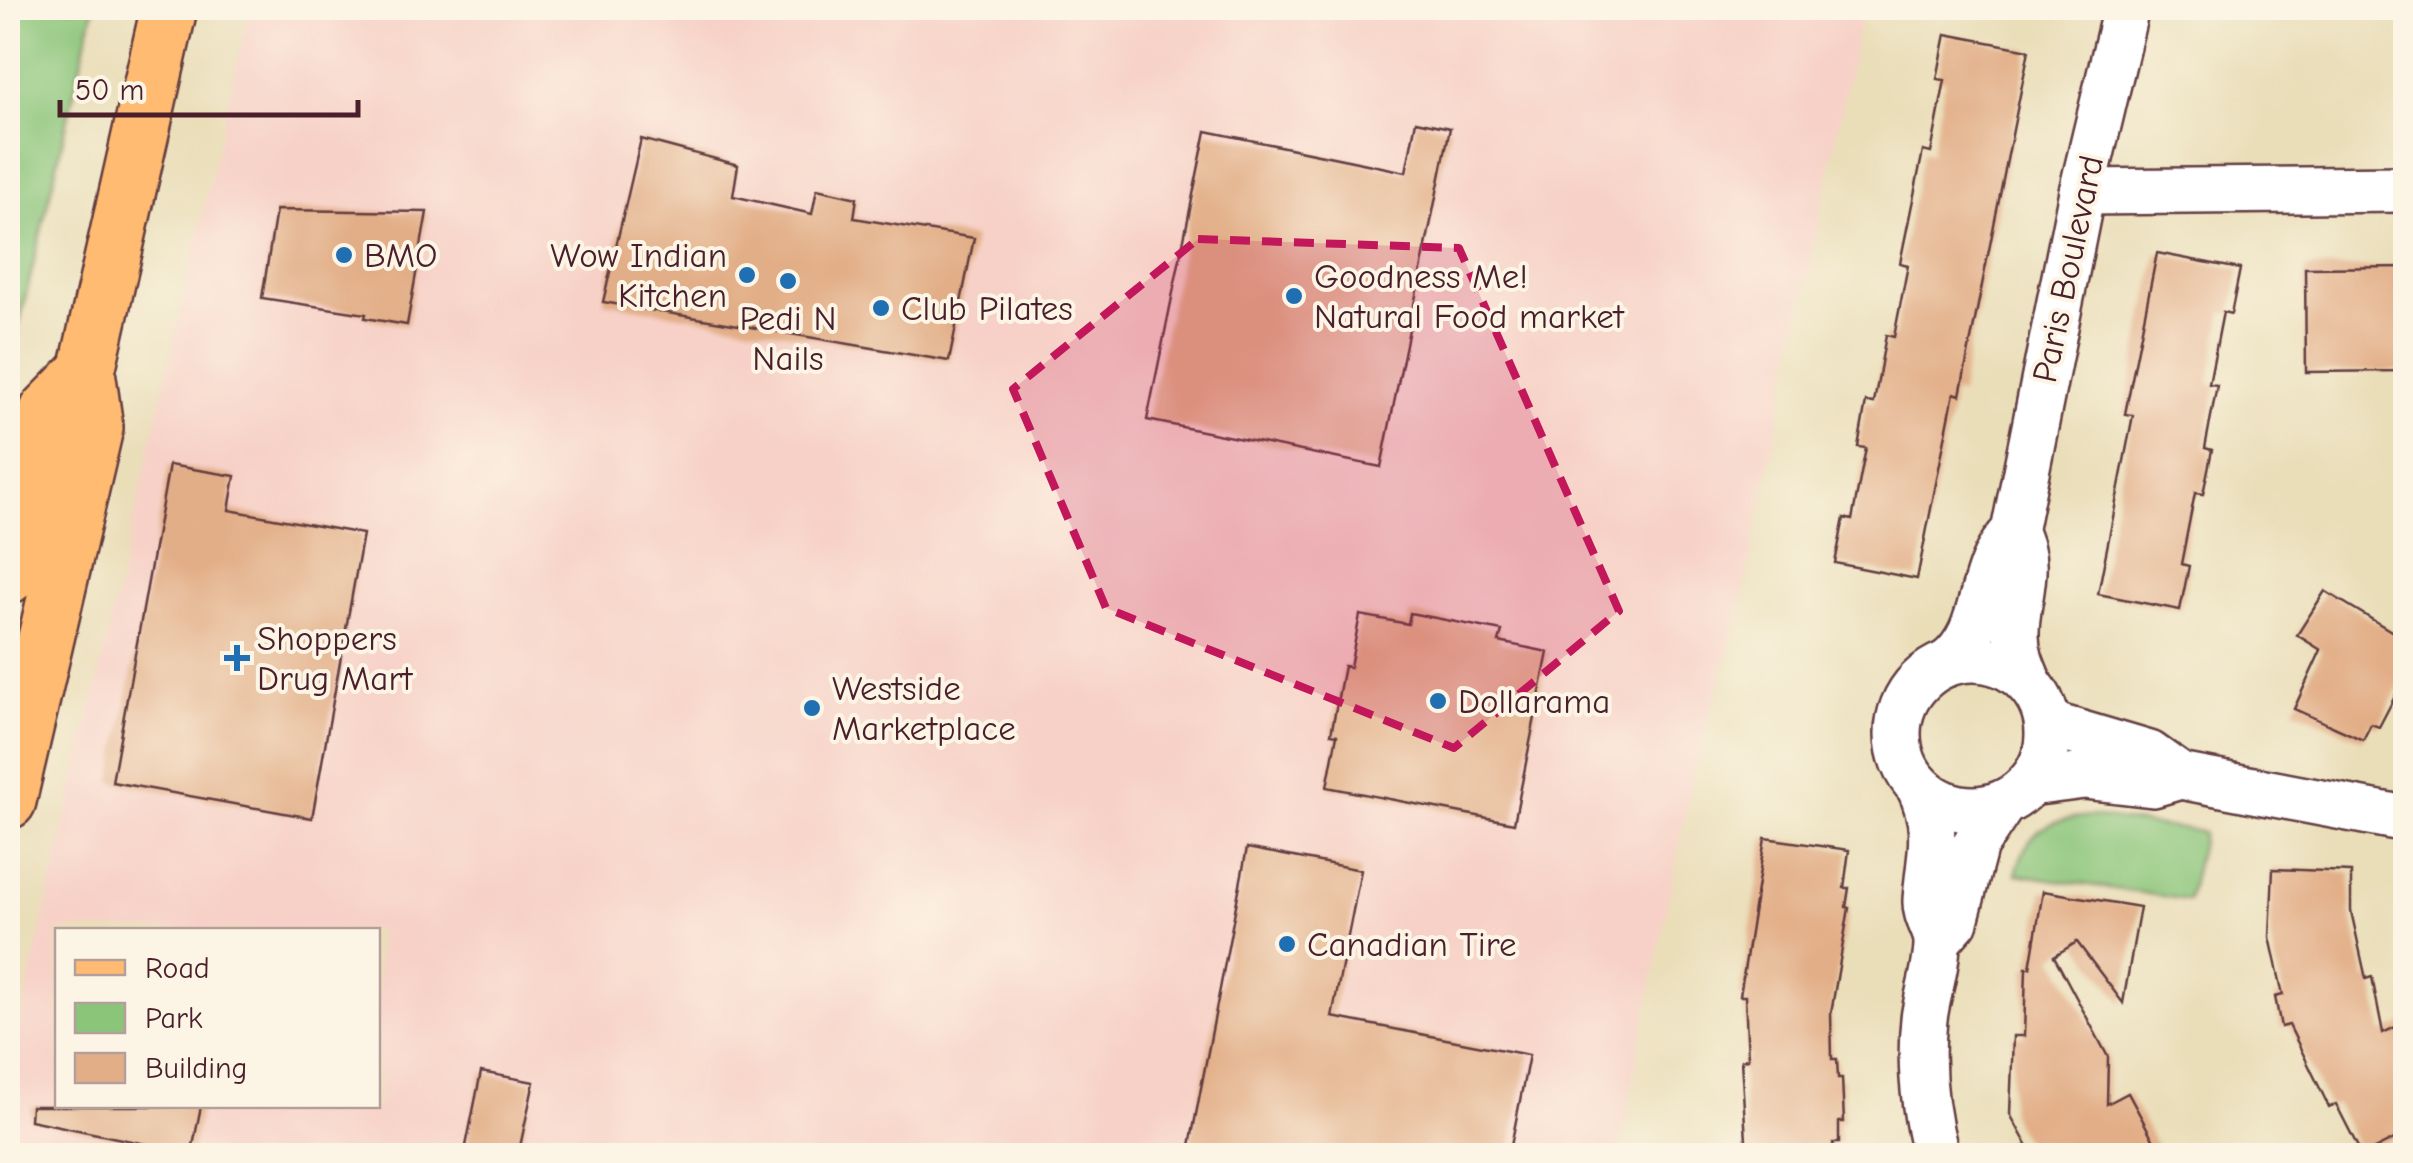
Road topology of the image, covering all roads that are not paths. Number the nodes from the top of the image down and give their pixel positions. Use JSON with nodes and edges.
{"nodes":[{"id":1,"x":170,"y":8,"type":"edge"},
{"id":2,"x":2126,"y":8,"type":"edge"},
{"id":3,"x":2406,"y":189,"type":"edge"},
{"id":4,"x":2082,"y":192,"type":"junction"},
{"id":5,"x":86,"y":371,"type":"junction"},
{"id":6,"x":2014,"y":532,"type":"junction"},
{"id":7,"x":8,"y":576,"type":"edge"},
{"id":8,"x":1948,"y":663,"type":"junction"},
{"id":9,"x":2029,"y":682,"type":"junction"},
{"id":10,"x":2048,"y":724,"type":"junction"},
{"id":11,"x":2180,"y":776,"type":"junction"},
{"id":12,"x":1920,"y":788,"type":"junction"},
{"id":13,"x":2016,"y":793,"type":"junction"},
{"id":14,"x":8,"y":801,"type":"edge"},
{"id":15,"x":2406,"y":819,"type":"edge"},
{"id":16,"x":1938,"y":940,"type":"junction"},
{"id":17,"x":1936,"y":1156,"type":"edge"}],
"edges":[{"from":1,"to":5,"type":"main road"},
{"from":2,"to":4,"type":"street","name":"Paris Boulevard"},
{"from":3,"to":4,"type":"street"},
{"from":4,"to":6,"type":"street","name":"Paris Boulevard"},
{"from":5,"to":7,"type":"main road"},
{"from":5,"to":14,"type":"main road"},
{"from":6,"to":8,"type":"street","name":"Paris Boulevard"},
{"from":6,"to":9,"type":"street","name":"Paris Boulevard"},
{"from":8,"to":9,"type":"street"},
{"from":8,"to":12,"type":"street"},
{"from":9,"to":10,"type":"street"},
{"from":10,"to":11,"type":"street"},
{"from":10,"to":13,"type":"street"},
{"from":11,"to":13,"type":"street"},
{"from":11,"to":15,"type":"street"},
{"from":12,"to":13,"type":"street"},
{"from":12,"to":16,"type":"street"},
{"from":13,"to":16,"type":"street"},
{"from":16,"to":17,"type":"street"}]}
